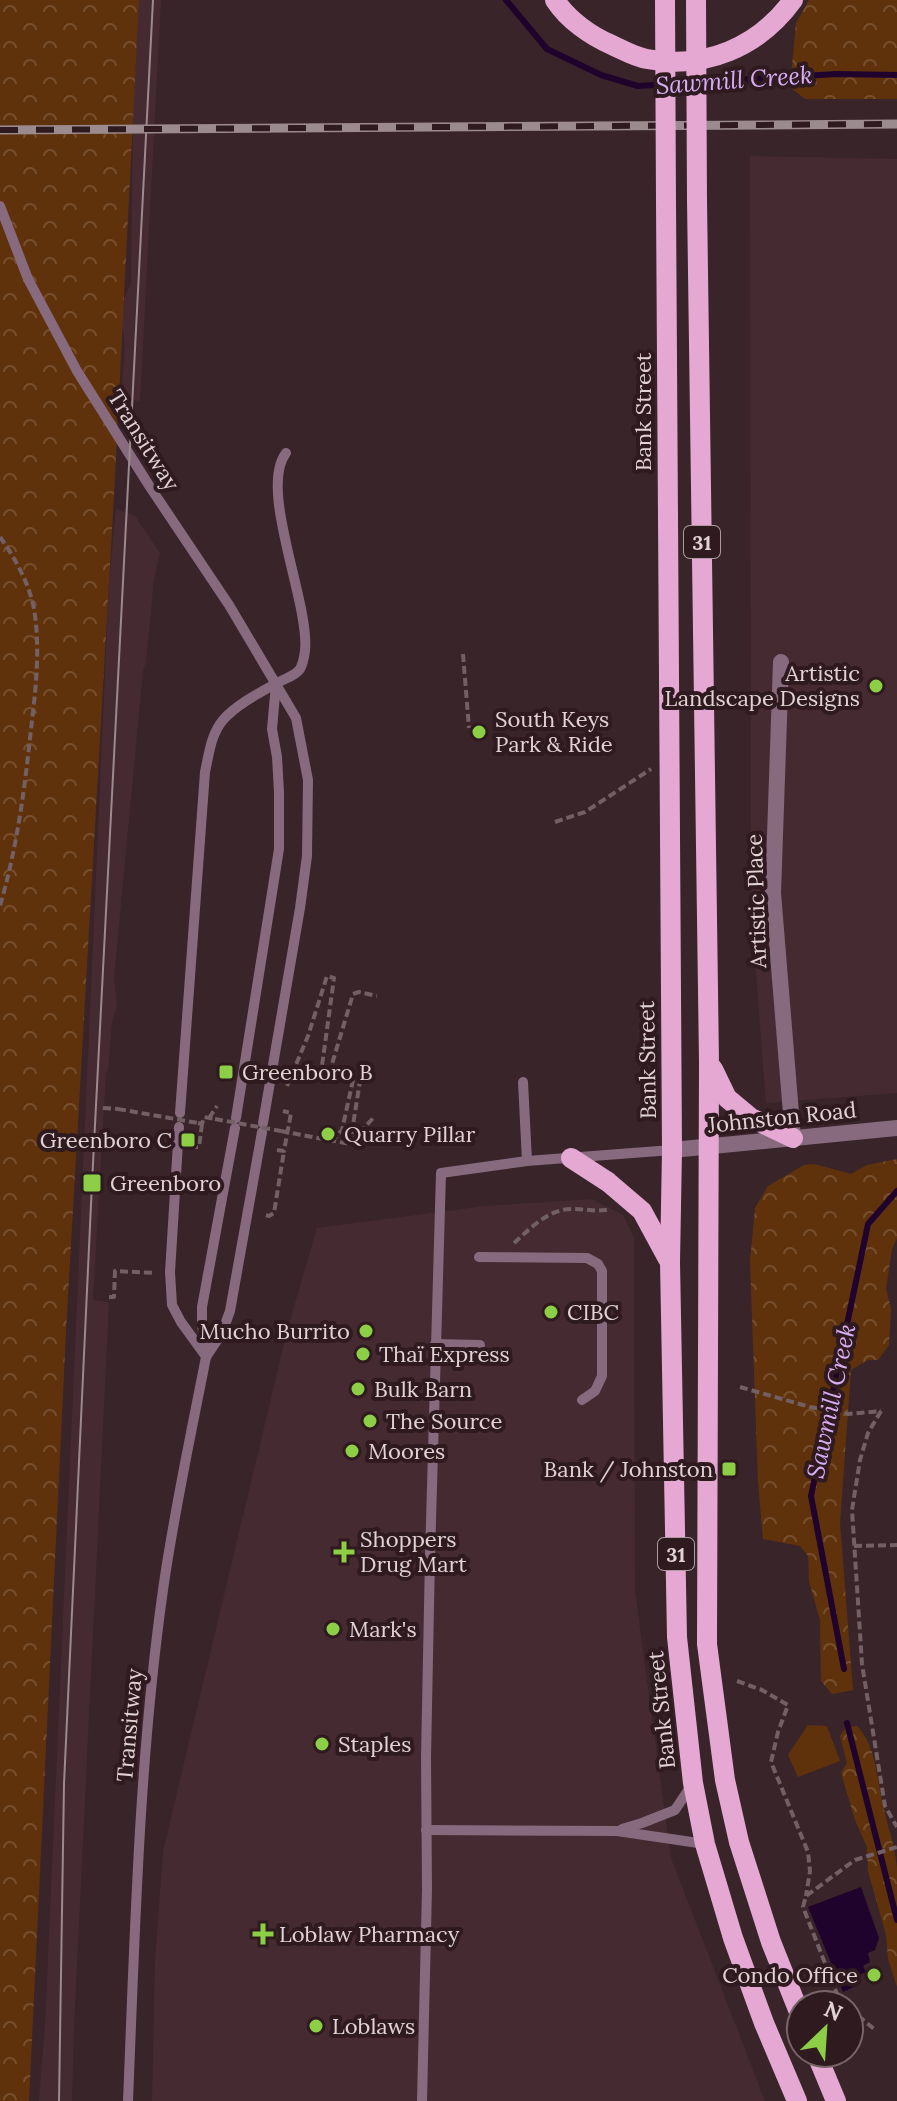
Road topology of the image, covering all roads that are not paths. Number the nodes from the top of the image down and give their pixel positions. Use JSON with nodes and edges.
{"nodes":[{"id":1,"x":555,"y":0,"type":"edge"},
{"id":2,"x":665,"y":0,"type":"edge"},
{"id":3,"x":696,"y":0,"type":"edge"},
{"id":4,"x":793,"y":0,"type":"edge"},
{"id":5,"x":0,"y":206,"type":"edge"},
{"id":6,"x":286,"y":453,"type":"dead end"},
{"id":7,"x":781,"y":662,"type":"dead end"},
{"id":8,"x":276,"y":684,"type":"junction"},
{"id":9,"x":709,"y":1062,"type":"junction"},
{"id":10,"x":523,"y":1082,"type":"dead end"},
{"id":11,"x":180,"y":1113,"type":"dead end"},
{"id":12,"x":179,"y":1127,"type":"dead end"},
{"id":13,"x":897,"y":1128,"type":"edge"},
{"id":14,"x":793,"y":1138,"type":"junction"},
{"id":15,"x":710,"y":1146,"type":"junction"},
{"id":16,"x":672,"y":1150,"type":"junction"},
{"id":17,"x":571,"y":1158,"type":"junction"},
{"id":18,"x":527,"y":1161,"type":"junction"},
{"id":19,"x":479,"y":1257,"type":"road end"},
{"id":20,"x":670,"y":1262,"type":"junction"},
{"id":21,"x":435,"y":1344,"type":"junction"},
{"id":22,"x":480,"y":1345,"type":"dead end"},
{"id":23,"x":206,"y":1357,"type":"junction"},
{"id":24,"x":582,"y":1400,"type":"dead end"},
{"id":25,"x":693,"y":1783,"type":"junction"},
{"id":26,"x":426,"y":1830,"type":"junction"},
{"id":27,"x":617,"y":1831,"type":"junction"},
{"id":28,"x":705,"y":1844,"type":"junction"},
{"id":29,"x":790,"y":1989,"type":"edge"},
{"id":30,"x":823,"y":2069,"type":"edge"},
{"id":31,"x":128,"y":2101,"type":"edge"},
{"id":32,"x":422,"y":2101,"type":"edge"},
{"id":33,"x":797,"y":2101,"type":"edge"},
{"id":34,"x":836,"y":2101,"type":"edge"}],
"edges":[{"from":1,"to":4,"type":"main road"},
{"from":2,"to":16,"type":"main road","name":"Bank Street","number":"31","bridge":true},
{"from":3,"to":9,"type":"main road","number":"31","bridge":true},
{"from":5,"to":8,"type":"lane","name":"Transitway"},
{"from":6,"to":8,"type":"lane"},
{"from":7,"to":14,"type":"street","name":"Artistic Place"},
{"from":8,"to":11,"type":"lane"},
{"from":8,"to":23,"type":"lane","name":"Transitway"},
{"from":8,"to":23,"type":"lane","name":"Transitway"},
{"from":9,"to":14,"type":"main road"},
{"from":9,"to":15,"type":"main road","number":"31"},
{"from":10,"to":18,"type":"lane"},
{"from":12,"to":23,"type":"lane"},
{"from":13,"to":14,"type":"street","name":"Johnston Road"},
{"from":14,"to":15,"type":"street","name":"Johnston Road"},
{"from":15,"to":16,"type":"street","name":"Johnston Road"},
{"from":15,"to":29,"type":"main road","number":"31"},
{"from":16,"to":17,"type":"lane"},
{"from":16,"to":20,"type":"main road","name":"Bank Street","number":"31"},
{"from":17,"to":18,"type":"lane"},
{"from":17,"to":20,"type":"main road"},
{"from":18,"to":21,"type":"lane"},
{"from":19,"to":24,"type":"lane"},
{"from":20,"to":25,"type":"main road","name":"Bank Street","number":"31"},
{"from":21,"to":22,"type":"lane"},
{"from":21,"to":26,"type":"lane"},
{"from":23,"to":31,"type":"lane","name":"Transitway"},
{"from":25,"to":27,"type":"lane"},
{"from":25,"to":28,"type":"main road","name":"Bank Street","number":"31"},
{"from":26,"to":27,"type":"lane"},
{"from":26,"to":32,"type":"lane"},
{"from":27,"to":28,"type":"lane"},
{"from":28,"to":33,"type":"main road","name":"Bank Street","number":"31"},
{"from":30,"to":34,"type":"main road"}]}
